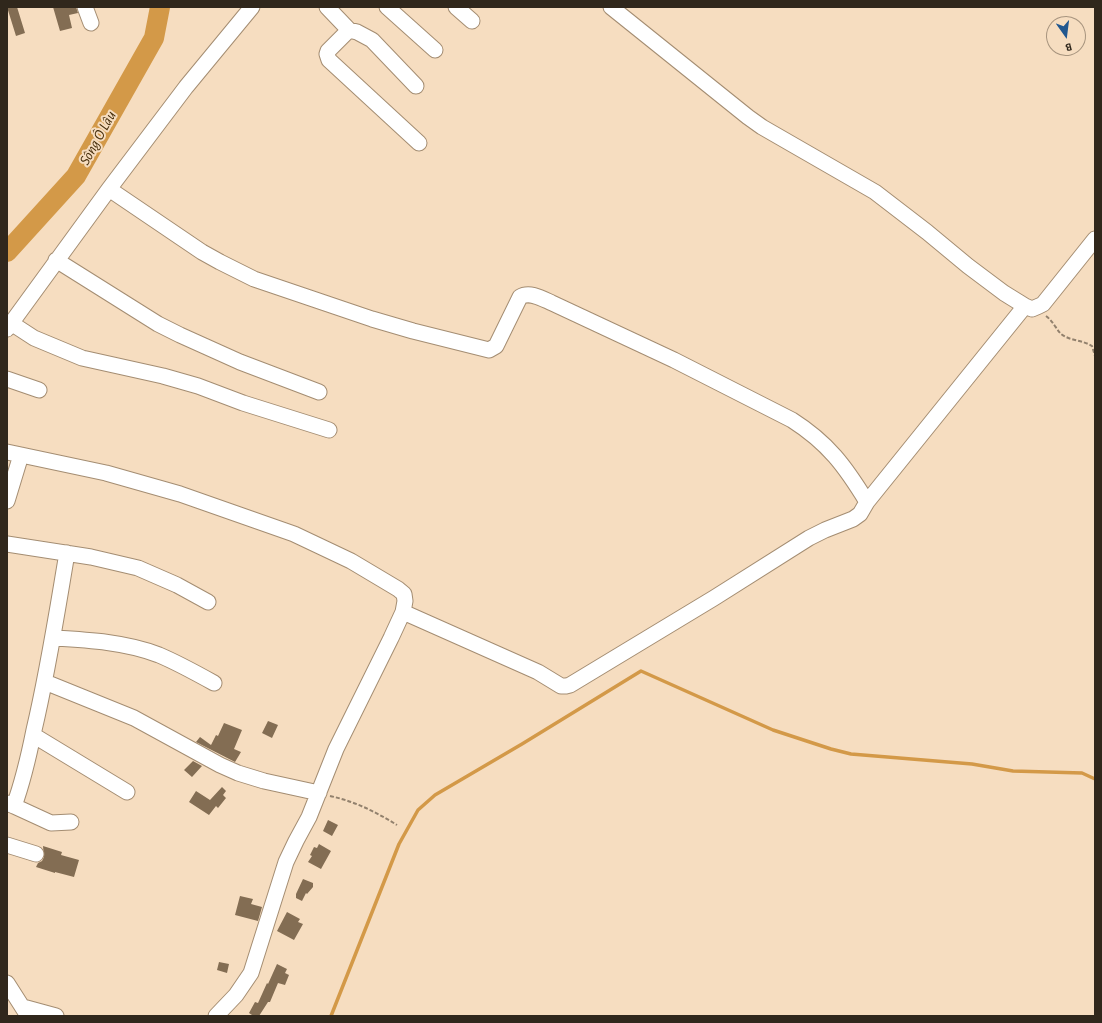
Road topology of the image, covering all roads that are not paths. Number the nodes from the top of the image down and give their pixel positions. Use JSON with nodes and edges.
{"nodes":[{"id":1,"x":85,"y":7,"type":"edge"},
{"id":2,"x":252,"y":7,"type":"edge"},
{"id":3,"x":326,"y":7,"type":"edge"},
{"id":4,"x":387,"y":7,"type":"edge"},
{"id":5,"x":456,"y":7,"type":"edge"},
{"id":6,"x":611,"y":7,"type":"edge"},
{"id":7,"x":472,"y":21,"type":"dead end"},
{"id":8,"x":91,"y":23,"type":"dead end"},
{"id":9,"x":349,"y":30,"type":"junction"},
{"id":10,"x":435,"y":50,"type":"dead end"},
{"id":11,"x":416,"y":86,"type":"dead end"},
{"id":12,"x":419,"y":143,"type":"dead end"},
{"id":13,"x":109,"y":189,"type":"junction"},
{"id":14,"x":1095,"y":239,"type":"edge"},
{"id":15,"x":56,"y":260,"type":"junction"},
{"id":16,"x":1030,"y":307,"type":"junction"},
{"id":17,"x":9,"y":326,"type":"edge"},
{"id":18,"x":7,"y":379,"type":"edge"},
{"id":19,"x":39,"y":390,"type":"dead end"},
{"id":20,"x":319,"y":392,"type":"dead end"},
{"id":21,"x":330,"y":430,"type":"dead end"},
{"id":22,"x":14,"y":454,"type":"edge"},
{"id":23,"x":7,"y":500,"type":"edge"},
{"id":24,"x":867,"y":502,"type":"junction"},
{"id":25,"x":7,"y":544,"type":"edge"},
{"id":26,"x":66,"y":553,"type":"junction"},
{"id":27,"x":208,"y":602,"type":"dead end"},
{"id":28,"x":403,"y":612,"type":"junction"},
{"id":29,"x":53,"y":638,"type":"junction"},
{"id":30,"x":45,"y":682,"type":"junction"},
{"id":31,"x":214,"y":683,"type":"dead end"},
{"id":32,"x":33,"y":735,"type":"junction"},
{"id":33,"x":127,"y":792,"type":"dead end"},
{"id":34,"x":319,"y":793,"type":"junction"},
{"id":35,"x":10,"y":804,"type":"edge"},
{"id":36,"x":71,"y":822,"type":"dead end"},
{"id":37,"x":7,"y":845,"type":"edge"},
{"id":38,"x":36,"y":854,"type":"dead end"},
{"id":39,"x":7,"y":983,"type":"edge"},
{"id":40,"x":26,"y":1012,"type":"edge"},
{"id":41,"x":56,"y":1016,"type":"edge"},
{"id":42,"x":216,"y":1016,"type":"edge"}],
"edges":[{"from":1,"to":8,"type":"street"},
{"from":2,"to":13,"type":"street"},
{"from":3,"to":9,"type":"street"},
{"from":4,"to":10,"type":"street"},
{"from":5,"to":7,"type":"street"},
{"from":6,"to":16,"type":"street"},
{"from":9,"to":11,"type":"street"},
{"from":9,"to":12,"type":"street"},
{"from":13,"to":15,"type":"street"},
{"from":13,"to":24,"type":"street"},
{"from":14,"to":16,"type":"street"},
{"from":15,"to":17,"type":"street"},
{"from":15,"to":20,"type":"street"},
{"from":16,"to":24,"type":"street"},
{"from":17,"to":21,"type":"street"},
{"from":18,"to":19,"type":"street"},
{"from":22,"to":23,"type":"street"},
{"from":22,"to":28,"type":"street"},
{"from":24,"to":28,"type":"street"},
{"from":25,"to":26,"type":"street"},
{"from":26,"to":27,"type":"street"},
{"from":26,"to":29,"type":"street"},
{"from":28,"to":34,"type":"street"},
{"from":29,"to":30,"type":"street"},
{"from":29,"to":31,"type":"street"},
{"from":30,"to":32,"type":"street"},
{"from":30,"to":34,"type":"street"},
{"from":32,"to":33,"type":"street"},
{"from":32,"to":35,"type":"street"},
{"from":34,"to":42,"type":"street"},
{"from":35,"to":36,"type":"street"},
{"from":37,"to":38,"type":"street"},
{"from":39,"to":40,"type":"street"},
{"from":40,"to":41,"type":"street"}]}
